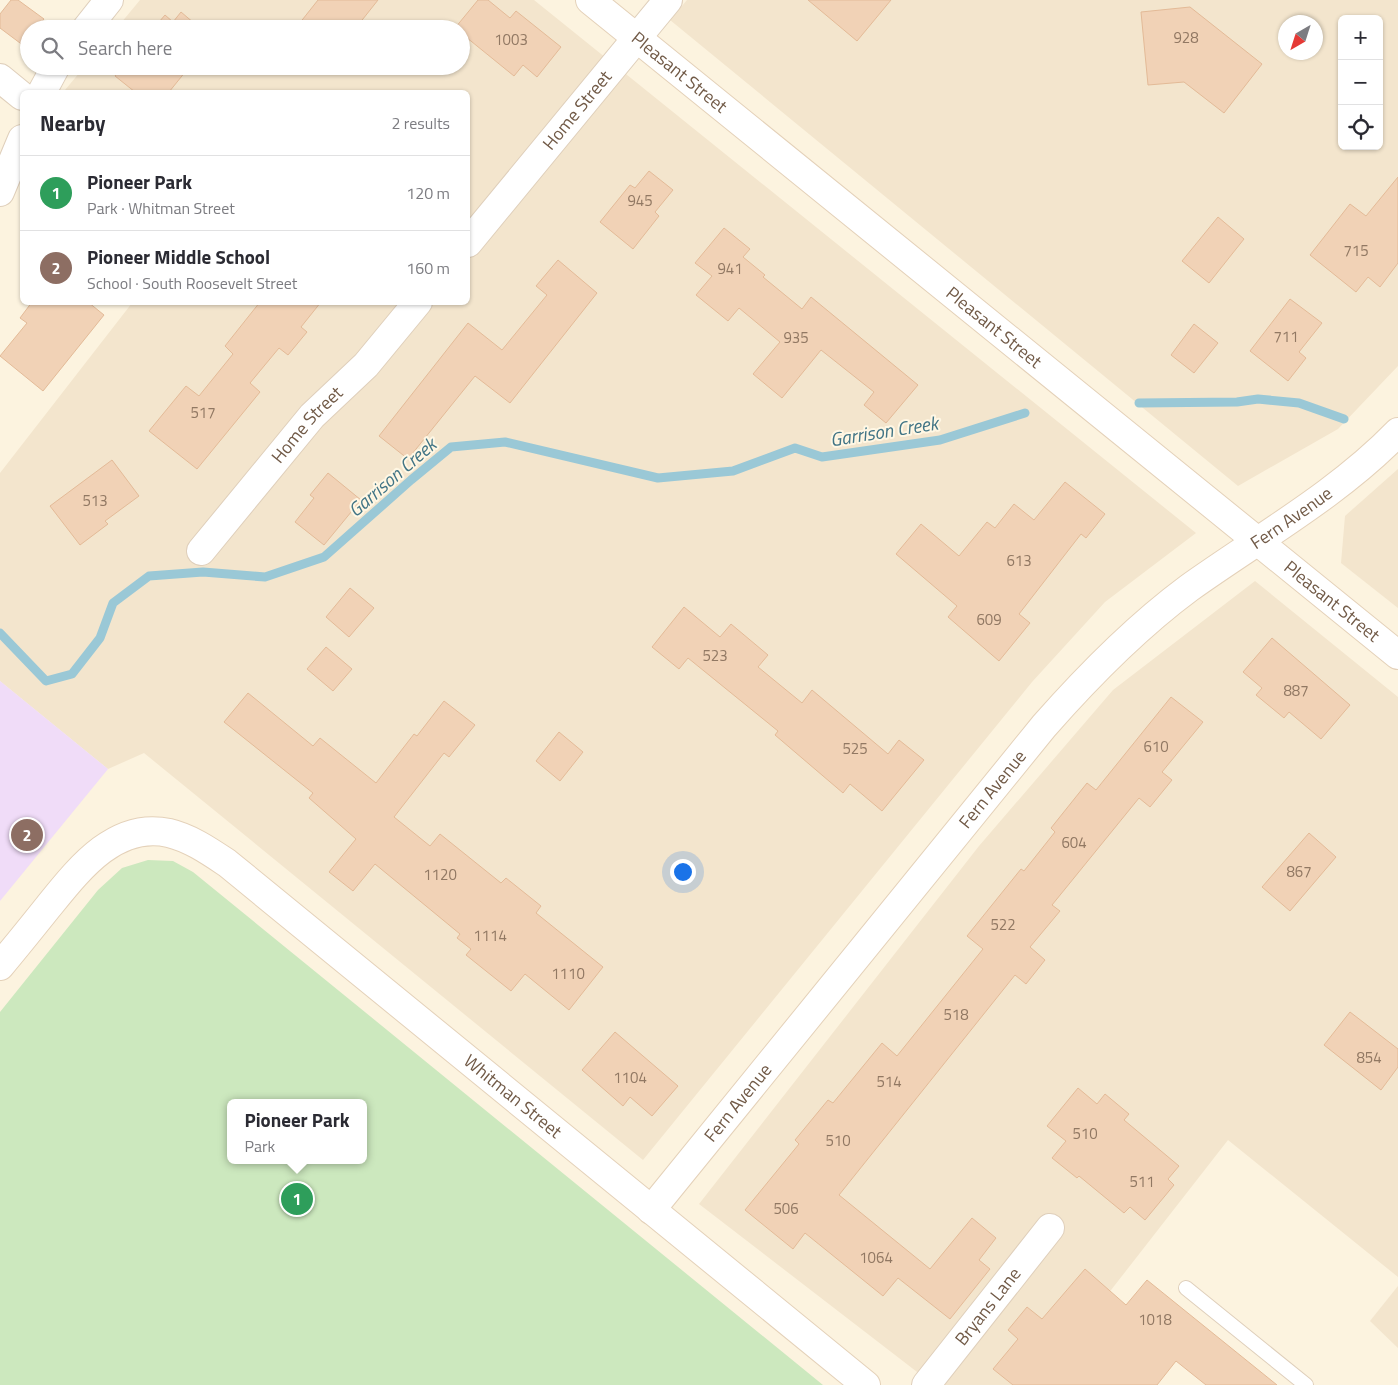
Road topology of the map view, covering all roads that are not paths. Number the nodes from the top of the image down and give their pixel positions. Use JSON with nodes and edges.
{"nodes":[{"id":1,"x":109,"y":0,"type":"edge"},
{"id":2,"x":590,"y":0,"type":"edge"},
{"id":3,"x":668,"y":0,"type":"edge"},
{"id":4,"x":93,"y":20,"type":"edge"},
{"id":5,"x":637,"y":38,"type":"junction"},
{"id":6,"x":51,"y":75,"type":"edge"},
{"id":7,"x":0,"y":78,"type":"edge"},
{"id":8,"x":43,"y":90,"type":"edge"},
{"id":9,"x":20,"y":94,"type":"edge"},
{"id":10,"x":20,"y":144,"type":"edge"},
{"id":11,"x":0,"y":192,"type":"edge"},
{"id":12,"x":470,"y":241,"type":"edge"},
{"id":13,"x":416,"y":305,"type":"edge"},
{"id":14,"x":1398,"y":432,"type":"edge"},
{"id":15,"x":1257,"y":541,"type":"junction"},
{"id":16,"x":201,"y":551,"type":"dead end"},
{"id":17,"x":1398,"y":655,"type":"edge"},
{"id":18,"x":0,"y":966,"type":"edge"},
{"id":19,"x":652,"y":1210,"type":"junction"},
{"id":20,"x":1050,"y":1228,"type":"dead end"},
{"id":21,"x":1186,"y":1288,"type":"dead end"},
{"id":22,"x":866,"y":1385,"type":"edge"},
{"id":23,"x":926,"y":1385,"type":"edge"},
{"id":24,"x":1306,"y":1385,"type":"edge"}],
"edges":[{"from":1,"to":4,"type":"main road"},
{"from":2,"to":5,"type":"main road","name":"Pleasant Street"},
{"from":3,"to":5,"type":"main road","name":"Home Street"},
{"from":5,"to":12,"type":"main road","name":"Home Street"},
{"from":5,"to":15,"type":"main road","name":"Pleasant Street"},
{"from":6,"to":8,"type":"main road"},
{"from":7,"to":9,"type":"main road"},
{"from":10,"to":11,"type":"main road"},
{"from":13,"to":16,"type":"main road","name":"Home Street"},
{"from":14,"to":15,"type":"main road","name":"Fern Avenue"},
{"from":15,"to":17,"type":"main road","name":"Pleasant Street"},
{"from":15,"to":19,"type":"main road","name":"Fern Avenue"},
{"from":18,"to":19,"type":"main road","name":"Whitman Street"},
{"from":19,"to":22,"type":"main road","name":"Whitman Street"},
{"from":20,"to":23,"type":"main road","name":"Bryans Lane"},
{"from":21,"to":24,"type":"lane"}]}
